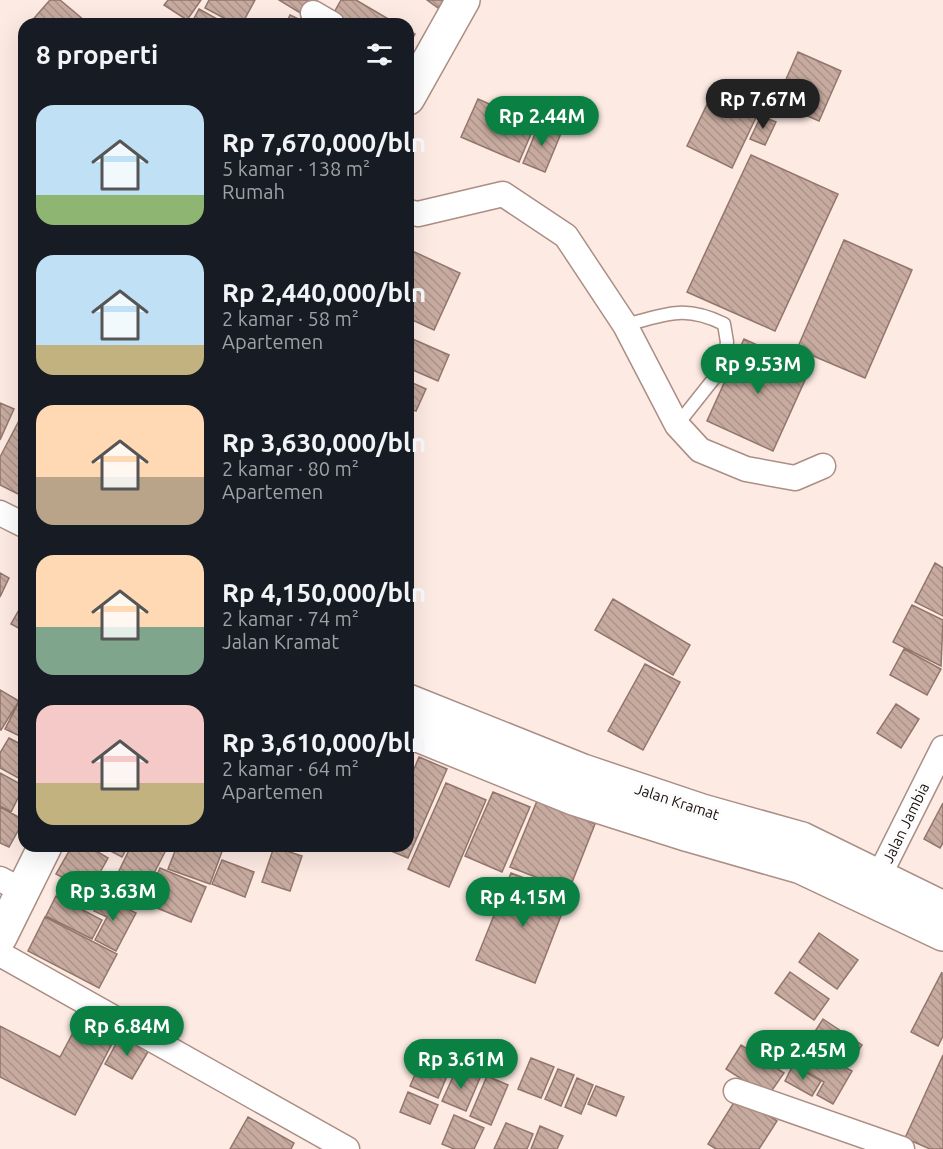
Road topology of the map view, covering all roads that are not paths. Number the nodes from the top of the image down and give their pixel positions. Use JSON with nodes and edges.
{"nodes":[{"id":1,"x":463,"y":0,"type":"edge"},
{"id":2,"x":414,"y":76,"type":"edge"},
{"id":3,"x":414,"y":213,"type":"edge"},
{"id":4,"x":625,"y":325,"type":"junction"},
{"id":5,"x":677,"y":425,"type":"junction"},
{"id":6,"x":823,"y":466,"type":"dead end"},
{"id":7,"x":0,"y":513,"type":"edge"},
{"id":8,"x":18,"y":522,"type":"edge"},
{"id":9,"x":414,"y":703,"type":"edge"},
{"id":10,"x":414,"y":733,"type":"edge"},
{"id":11,"x":943,"y":748,"type":"edge"},
{"id":12,"x":40,"y":852,"type":"edge"},
{"id":13,"x":11,"y":885,"type":"edge"},
{"id":14,"x":873,"y":887,"type":"junction"},
{"id":15,"x":943,"y":908,"type":"edge"},
{"id":16,"x":943,"y":934,"type":"edge"},
{"id":17,"x":0,"y":937,"type":"edge"},
{"id":18,"x":0,"y":954,"type":"edge"},
{"id":19,"x":736,"y":1091,"type":"dead end"},
{"id":20,"x":347,"y":1149,"type":"edge"},
{"id":21,"x":902,"y":1149,"type":"edge"}],
"edges":[{"from":1,"to":2,"type":"main road"},
{"from":3,"to":4,"type":"street"},
{"from":4,"to":5,"type":"street"},
{"from":4,"to":5,"type":"lane"},
{"from":5,"to":6,"type":"street"},
{"from":7,"to":8,"type":"street"},
{"from":9,"to":14,"type":"main road","name":"Jalan Kramat"},
{"from":10,"to":14,"type":"main road","name":"Jalan Kramat"},
{"from":11,"to":14,"type":"street","name":"Jalan Jambia"},
{"from":12,"to":13,"type":"main road"},
{"from":13,"to":17,"type":"main road"},
{"from":14,"to":15,"type":"main road","name":"Jalan Kramat"},
{"from":14,"to":16,"type":"main road","name":"Jalan Kramat"},
{"from":18,"to":20,"type":"street"},
{"from":19,"to":21,"type":"street"}]}
